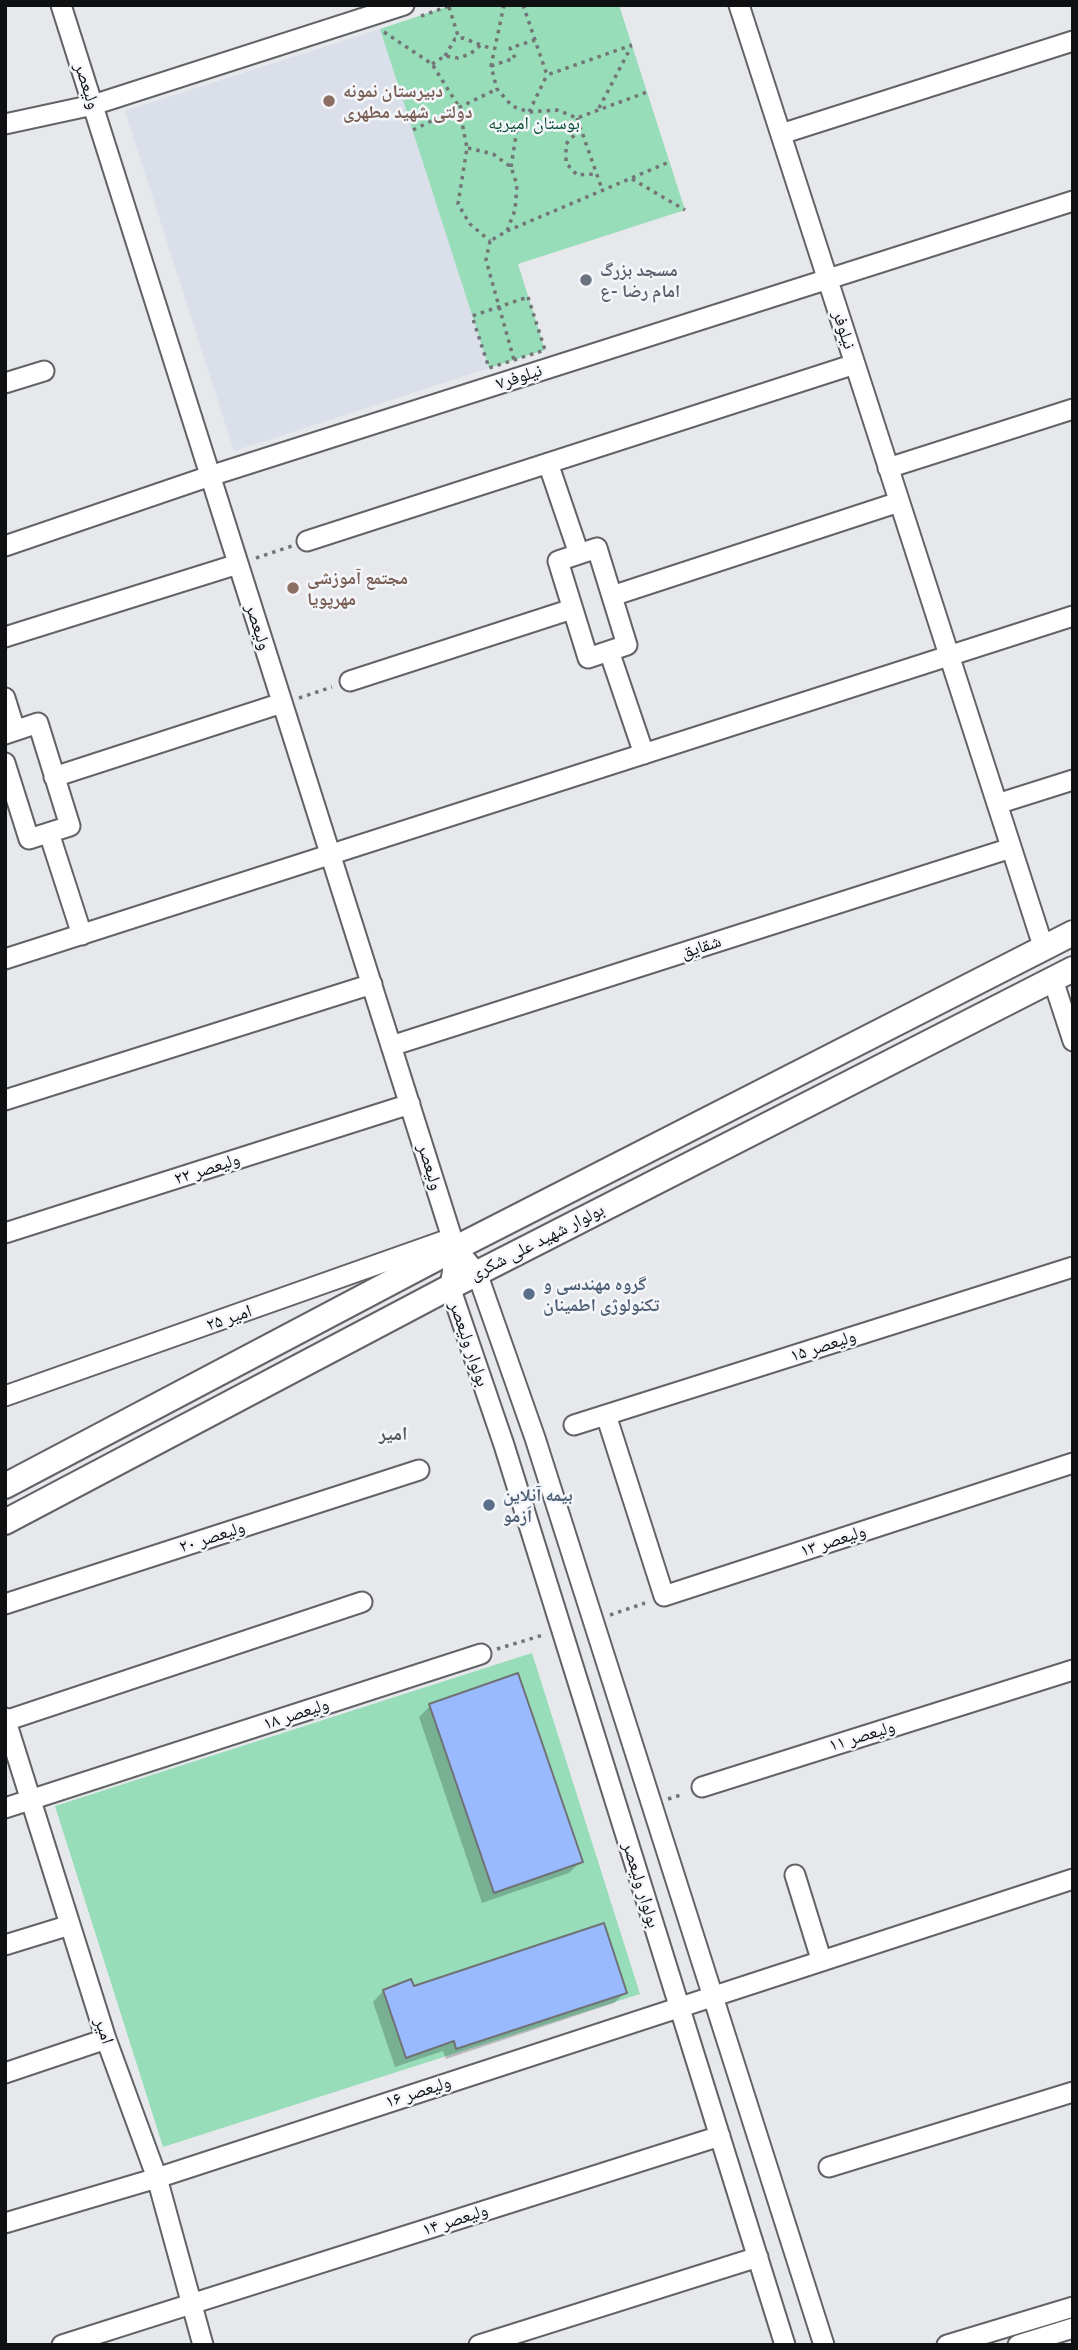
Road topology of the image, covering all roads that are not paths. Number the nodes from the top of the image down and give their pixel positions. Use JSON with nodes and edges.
{"nodes":[{"id":1,"x":61,"y":5,"type":"edge"},
{"id":2,"x":404,"y":5,"type":"edge"},
{"id":3,"x":739,"y":5,"type":"edge"},
{"id":4,"x":1073,"y":41,"type":"edge"},
{"id":5,"x":93,"y":105,"type":"junction"},
{"id":6,"x":5,"y":124,"type":"edge"},
{"id":7,"x":781,"y":134,"type":"junction"},
{"id":8,"x":1073,"y":201,"type":"edge"},
{"id":9,"x":828,"y":279,"type":"junction"},
{"id":10,"x":855,"y":364,"type":"junction"},
{"id":11,"x":44,"y":371,"type":"dead end"},
{"id":12,"x":5,"y":383,"type":"edge"},
{"id":13,"x":1073,"y":410,"type":"edge"},
{"id":14,"x":548,"y":464,"type":"junction"},
{"id":15,"x":888,"y":468,"type":"junction"},
{"id":16,"x":210,"y":475,"type":"junction"},
{"id":17,"x":899,"y":502,"type":"junction"},
{"id":18,"x":307,"y":541,"type":"road end"},
{"id":19,"x":5,"y":545,"type":"edge"},
{"id":20,"x":579,"y":554,"type":"junction"},
{"id":21,"x":238,"y":564,"type":"junction"},
{"id":22,"x":612,"y":596,"type":"junction"},
{"id":23,"x":572,"y":609,"type":"junction"},
{"id":24,"x":1073,"y":616,"type":"edge"},
{"id":25,"x":5,"y":638,"type":"edge"},
{"id":26,"x":609,"y":651,"type":"junction"},
{"id":27,"x":949,"y":656,"type":"junction"},
{"id":28,"x":350,"y":681,"type":"road end"},
{"id":29,"x":5,"y":698,"type":"edge"},
{"id":30,"x":282,"y":704,"type":"junction"},
{"id":31,"x":10,"y":732,"type":"edge"},
{"id":32,"x":644,"y":754,"type":"junction"},
{"id":33,"x":5,"y":763,"type":"edge"},
{"id":34,"x":54,"y":777,"type":"junction"},
{"id":35,"x":1073,"y":780,"type":"edge"},
{"id":36,"x":9,"y":792,"type":"edge"},
{"id":37,"x":997,"y":804,"type":"junction"},
{"id":38,"x":49,"y":833,"type":"junction"},
{"id":39,"x":1011,"y":848,"type":"junction"},
{"id":40,"x":331,"y":855,"type":"junction"},
{"id":41,"x":1073,"y":933,"type":"edge"},
{"id":42,"x":82,"y":935,"type":"junction"},
{"id":43,"x":1044,"y":949,"type":"junction"},
{"id":44,"x":5,"y":959,"type":"edge"},
{"id":45,"x":1063,"y":975,"type":"edge"},
{"id":46,"x":372,"y":984,"type":"junction"},
{"id":47,"x":1073,"y":1041,"type":"edge"},
{"id":48,"x":391,"y":1046,"type":"junction"},
{"id":49,"x":5,"y":1100,"type":"edge"},
{"id":50,"x":410,"y":1104,"type":"junction"},
{"id":51,"x":579,"y":1185,"type":"junction"},
{"id":52,"x":590,"y":1215,"type":"junction"},
{"id":53,"x":5,"y":1233,"type":"edge"},
{"id":54,"x":454,"y":1243,"type":"junction"},
{"id":55,"x":1073,"y":1267,"type":"edge"},
{"id":56,"x":477,"y":1273,"type":"junction"},
{"id":57,"x":450,"y":1287,"type":"junction"},
{"id":58,"x":5,"y":1396,"type":"edge"},
{"id":59,"x":606,"y":1415,"type":"junction"},
{"id":60,"x":574,"y":1425,"type":"dead end"},
{"id":61,"x":1073,"y":1463,"type":"edge"},
{"id":62,"x":419,"y":1470,"type":"dead end"},
{"id":63,"x":5,"y":1486,"type":"edge"},
{"id":64,"x":5,"y":1522,"type":"edge"},
{"id":65,"x":362,"y":1602,"type":"dead end"},
{"id":66,"x":5,"y":1604,"type":"edge"},
{"id":67,"x":481,"y":1654,"type":"road end"},
{"id":68,"x":1073,"y":1670,"type":"edge"},
{"id":69,"x":6,"y":1719,"type":"edge"},
{"id":70,"x":702,"y":1787,"type":"road end"},
{"id":71,"x":31,"y":1800,"type":"junction"},
{"id":72,"x":5,"y":1808,"type":"edge"},
{"id":73,"x":795,"y":1875,"type":"dead end"},
{"id":74,"x":1073,"y":1879,"type":"edge"},
{"id":75,"x":71,"y":1925,"type":"junction"},
{"id":76,"x":5,"y":1945,"type":"edge"},
{"id":77,"x":821,"y":1959,"type":"junction"},
{"id":78,"x":713,"y":1994,"type":"junction"},
{"id":79,"x":679,"y":2006,"type":"junction"},
{"id":80,"x":106,"y":2039,"type":"junction"},
{"id":81,"x":5,"y":2073,"type":"edge"},
{"id":82,"x":1073,"y":2092,"type":"edge"},
{"id":83,"x":720,"y":2136,"type":"junction"},
{"id":84,"x":829,"y":2167,"type":"dead end"},
{"id":85,"x":158,"y":2178,"type":"junction"},
{"id":86,"x":5,"y":2223,"type":"edge"},
{"id":87,"x":758,"y":2257,"type":"junction"},
{"id":88,"x":190,"y":2304,"type":"junction"},
{"id":89,"x":1073,"y":2307,"type":"edge"},
{"id":90,"x":1073,"y":2328,"type":"edge"},
{"id":91,"x":62,"y":2345,"type":"edge"},
{"id":92,"x":203,"y":2345,"type":"edge"},
{"id":93,"x":480,"y":2345,"type":"edge"},
{"id":94,"x":785,"y":2345,"type":"edge"},
{"id":95,"x":824,"y":2345,"type":"edge"},
{"id":96,"x":947,"y":2345,"type":"edge"},
{"id":97,"x":1018,"y":2345,"type":"edge"}],
"edges":[{"from":1,"to":5,"type":"street","name":"ولیعصر"},
{"from":2,"to":5,"type":"street"},
{"from":3,"to":7,"type":"street","name":"نیلوفر"},
{"from":4,"to":7,"type":"street"},
{"from":5,"to":6,"type":"street"},
{"from":5,"to":16,"type":"street","name":"ولیعصر"},
{"from":7,"to":9,"type":"street","name":"نیلوفر"},
{"from":8,"to":9,"type":"street","name":"نیلوفر۷"},
{"from":9,"to":10,"type":"street","name":"نیلوفر"},
{"from":9,"to":16,"type":"street","name":"نیلوفر۷"},
{"from":10,"to":14,"type":"street"},
{"from":10,"to":15,"type":"street","name":"نیلوفر"},
{"from":11,"to":12,"type":"street"},
{"from":13,"to":15,"type":"street"},
{"from":14,"to":18,"type":"street"},
{"from":14,"to":20,"type":"street"},
{"from":15,"to":17,"type":"street","name":"نیلوفر"},
{"from":16,"to":19,"type":"street","name":"نیلوفر۷"},
{"from":16,"to":21,"type":"street","name":"ولیعصر"},
{"from":17,"to":22,"type":"street"},
{"from":17,"to":27,"type":"street","name":"نیلوفر"},
{"from":20,"to":22,"type":"street"},
{"from":20,"to":23,"type":"street"},
{"from":21,"to":25,"type":"street"},
{"from":21,"to":30,"type":"street","name":"ولیعصر"},
{"from":22,"to":26,"type":"street"},
{"from":23,"to":26,"type":"street"},
{"from":23,"to":28,"type":"street"},
{"from":24,"to":27,"type":"street"},
{"from":26,"to":32,"type":"street"},
{"from":27,"to":32,"type":"street"},
{"from":27,"to":37,"type":"street","name":"نیلوفر"},
{"from":29,"to":31,"type":"street"},
{"from":30,"to":34,"type":"street"},
{"from":30,"to":40,"type":"street","name":"ولیعصر"},
{"from":31,"to":34,"type":"street"},
{"from":32,"to":40,"type":"street"},
{"from":33,"to":36,"type":"street"},
{"from":34,"to":38,"type":"street"},
{"from":35,"to":37,"type":"street"},
{"from":36,"to":38,"type":"street"},
{"from":37,"to":39,"type":"street","name":"نیلوفر"},
{"from":38,"to":42,"type":"street"},
{"from":39,"to":43,"type":"street","name":"نیلوفر"},
{"from":39,"to":48,"type":"street","name":"شقایق"},
{"from":40,"to":42,"type":"street"},
{"from":40,"to":46,"type":"street","name":"ولیعصر"},
{"from":41,"to":43,"type":"main road","name":"بولوار شهید علی شکری"},
{"from":42,"to":44,"type":"street"},
{"from":43,"to":51,"type":"main road","name":"بولوار شهید علی شکری"},
{"from":45,"to":47,"type":"street"},
{"from":45,"to":52,"type":"main road","name":"بولوار شهید علی شکری"},
{"from":46,"to":48,"type":"street","name":"ولیعصر"},
{"from":46,"to":49,"type":"street"},
{"from":48,"to":50,"type":"street","name":"ولیعصر"},
{"from":50,"to":53,"type":"street","name":"ولیعصر ۲۲"},
{"from":50,"to":54,"type":"street","name":"ولیعصر"},
{"from":51,"to":52,"type":"main road"},
{"from":51,"to":54,"type":"main road","name":"بولوار شهید علی شکری"},
{"from":52,"to":56,"type":"main road","name":"بولوار شهید علی شکری"},
{"from":54,"to":56,"type":"street","name":"بولوار ولیعصر"},
{"from":54,"to":57,"type":"street","name":"بولوار ولیعصر"},
{"from":54,"to":58,"type":"street","name":"امیر ۲۵"},
{"from":54,"to":63,"type":"main road","name":"بولوار شهید علی شکری"},
{"from":55,"to":59,"type":"street","name":"ولیعصر ۱۵"},
{"from":56,"to":57,"type":"main road","name":"بولوار شهید علی شکری"},
{"from":56,"to":78,"type":"street","name":"بولوار ولیعصر"},
{"from":57,"to":64,"type":"main road","name":"بولوار شهید علی شکری"},
{"from":57,"to":79,"type":"street","name":"بولوار ولیعصر"},
{"from":59,"to":60,"type":"street","name":"ولیعصر ۱۵"},
{"from":59,"to":61,"type":"street","name":"ولیعصر ۱۳"},
{"from":62,"to":66,"type":"street","name":"ولیعصر ۲۰"},
{"from":65,"to":69,"type":"street"},
{"from":67,"to":71,"type":"street","name":"ولیعصر ۱۸"},
{"from":68,"to":70,"type":"street","name":"ولیعصر ۱۱"},
{"from":69,"to":71,"type":"street","name":"امیر"},
{"from":71,"to":72,"type":"street","name":"ولیعصر ۱۸"},
{"from":71,"to":75,"type":"street","name":"امیر"},
{"from":73,"to":77,"type":"street"},
{"from":74,"to":77,"type":"street","name":"ولیعصر ۱۶"},
{"from":75,"to":76,"type":"street"},
{"from":75,"to":80,"type":"street","name":"امیر"},
{"from":77,"to":78,"type":"street","name":"ولیعصر ۱۶"},
{"from":78,"to":79,"type":"street","name":"ولیعصر ۱۶"},
{"from":78,"to":95,"type":"street","name":"بولوار ولیعصر"},
{"from":79,"to":83,"type":"street","name":"بولوار ولیعصر"},
{"from":79,"to":85,"type":"street","name":"ولیعصر ۱۶"},
{"from":80,"to":81,"type":"street"},
{"from":80,"to":85,"type":"street","name":"امیر"},
{"from":82,"to":84,"type":"street"},
{"from":83,"to":87,"type":"street","name":"بولوار ولیعصر"},
{"from":83,"to":88,"type":"street","name":"ولیعصر ۱۴"},
{"from":85,"to":86,"type":"street","name":"ولیعصر ۱۶"},
{"from":85,"to":88,"type":"street","name":"امیر"},
{"from":87,"to":93,"type":"street"},
{"from":87,"to":94,"type":"street","name":"بولوار ولیعصر"},
{"from":88,"to":91,"type":"street","name":"ولیعصر ۱۴"},
{"from":88,"to":92,"type":"street","name":"امیر"},
{"from":89,"to":96,"type":"street"},
{"from":90,"to":97,"type":"street"}]}
